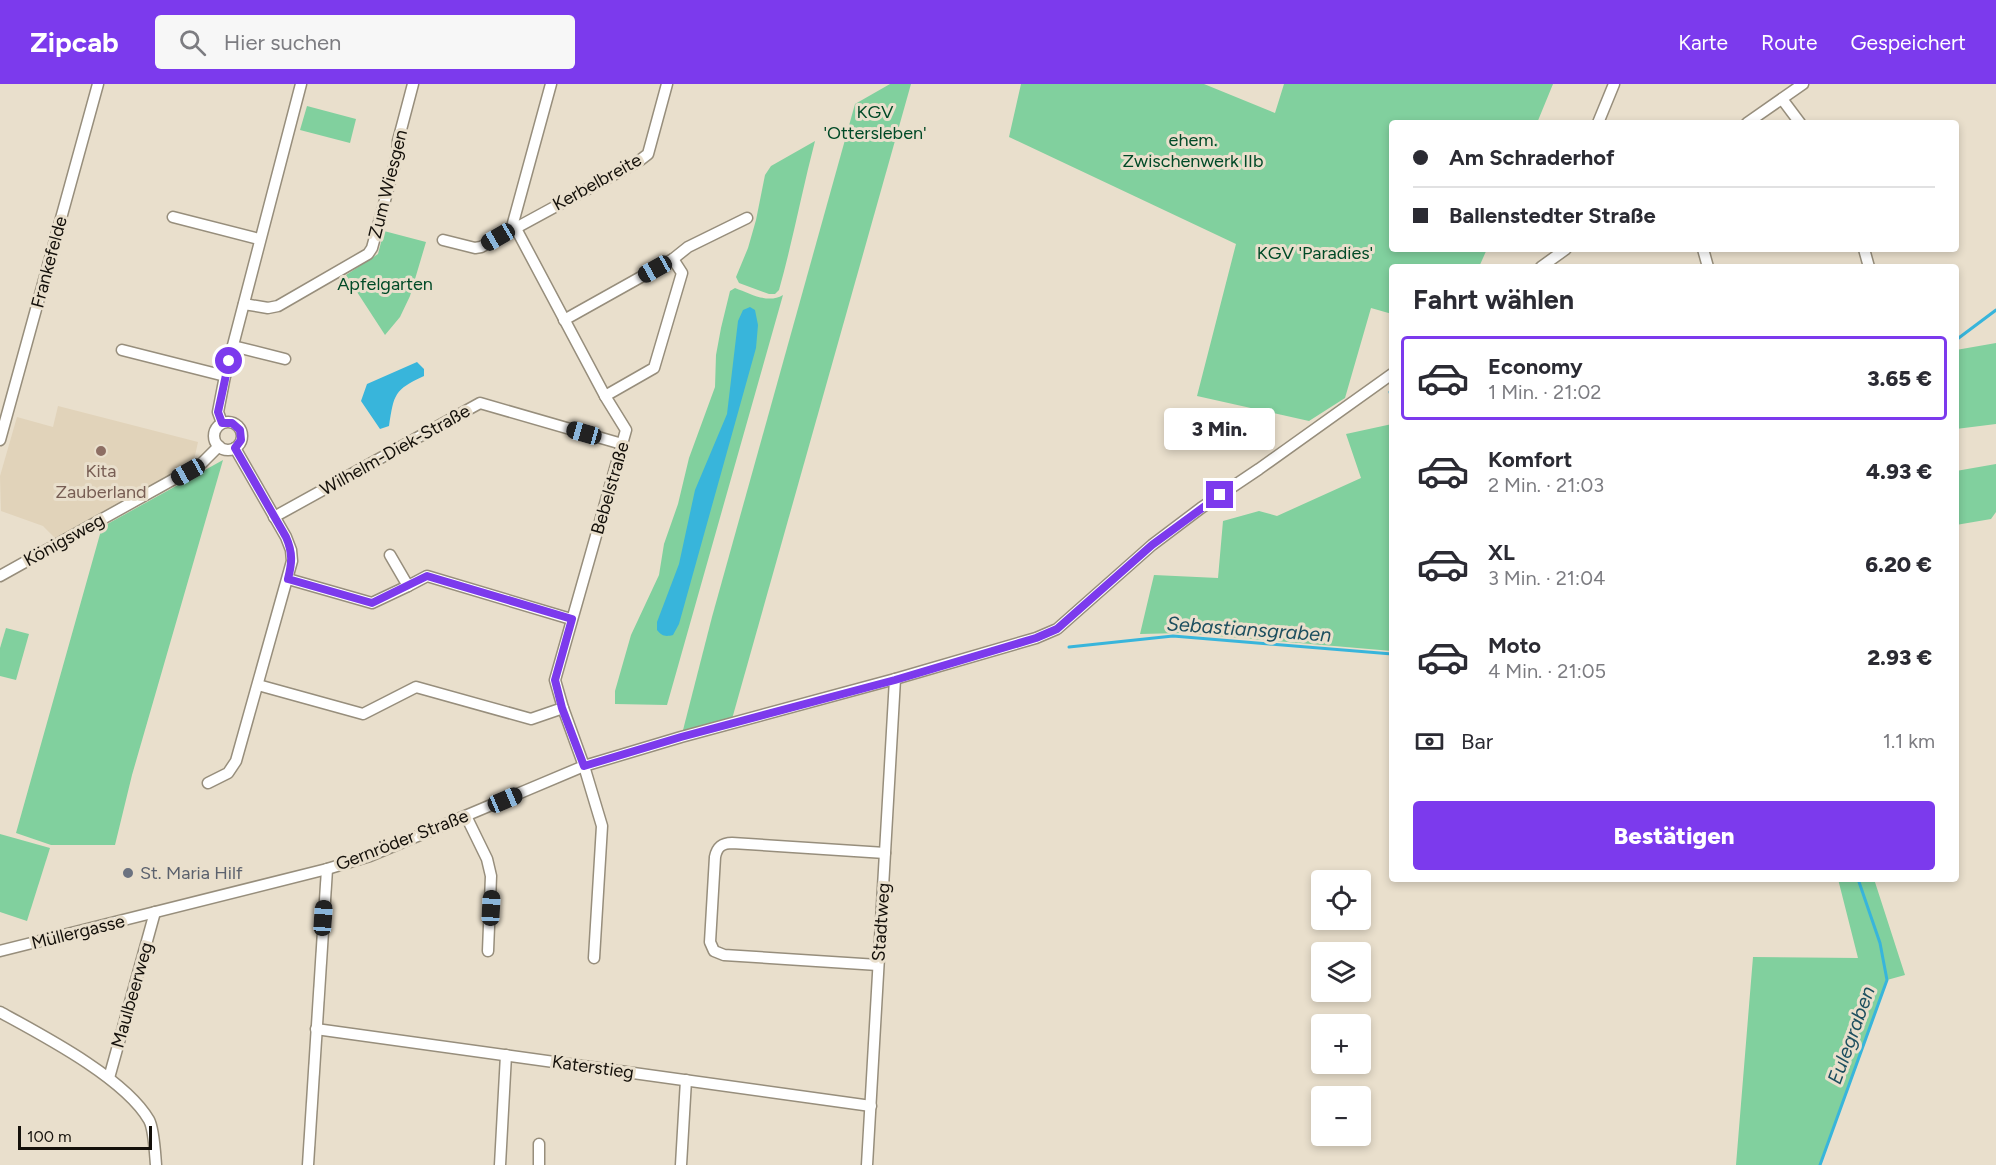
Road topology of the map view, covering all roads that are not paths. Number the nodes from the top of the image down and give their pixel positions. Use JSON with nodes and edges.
{"nodes":[{"id":1,"x":98,"y":84,"type":"edge"},
{"id":2,"x":301,"y":84,"type":"edge"},
{"id":3,"x":413,"y":84,"type":"edge"},
{"id":4,"x":551,"y":84,"type":"edge"},
{"id":5,"x":667,"y":84,"type":"edge"},
{"id":6,"x":1614,"y":84,"type":"edge"},
{"id":7,"x":1803,"y":84,"type":"edge"},
{"id":8,"x":1782,"y":99,"type":"junction"},
{"id":9,"x":1599,"y":120,"type":"edge"},
{"id":10,"x":1751,"y":120,"type":"edge"},
{"id":11,"x":1798,"y":120,"type":"edge"},
{"id":12,"x":173,"y":217,"type":"dead end"},
{"id":13,"x":747,"y":218,"type":"dead end"},
{"id":14,"x":515,"y":228,"type":"junction"},
{"id":15,"x":260,"y":239,"type":"junction"},
{"id":16,"x":443,"y":240,"type":"dead end"},
{"id":17,"x":1562,"y":252,"type":"edge"},
{"id":18,"x":673,"y":259,"type":"junction"},
{"id":19,"x":1545,"y":264,"type":"edge"},
{"id":20,"x":244,"y":304,"type":"junction"},
{"id":21,"x":564,"y":320,"type":"junction"},
{"id":22,"x":233,"y":346,"type":"junction"},
{"id":23,"x":122,"y":350,"type":"dead end"},
{"id":24,"x":285,"y":359,"type":"dead end"},
{"id":25,"x":225,"y":376,"type":"junction"},
{"id":26,"x":1389,"y":376,"type":"edge"},
{"id":27,"x":605,"y":396,"type":"junction"},
{"id":28,"x":222,"y":423,"type":"junction"},
{"id":29,"x":0,"y":440,"type":"edge"},
{"id":30,"x":622,"y":444,"type":"junction"},
{"id":31,"x":219,"y":446,"type":"junction"},
{"id":32,"x":235,"y":448,"type":"junction"},
{"id":33,"x":274,"y":517,"type":"junction"},
{"id":34,"x":390,"y":555,"type":"dead end"},
{"id":35,"x":0,"y":576,"type":"edge"},
{"id":36,"x":288,"y":579,"type":"junction"},
{"id":37,"x":408,"y":586,"type":"junction"},
{"id":38,"x":572,"y":619,"type":"junction"},
{"id":39,"x":895,"y":680,"type":"junction"},
{"id":40,"x":258,"y":685,"type":"junction"},
{"id":41,"x":562,"y":708,"type":"junction"},
{"id":42,"x":584,"y":766,"type":"junction"},
{"id":43,"x":208,"y":783,"type":"dead end"},
{"id":44,"x":466,"y":816,"type":"junction"},
{"id":45,"x":885,"y":853,"type":"junction"},
{"id":46,"x":327,"y":869,"type":"junction"},
{"id":47,"x":155,"y":912,"type":"junction"},
{"id":48,"x":0,"y":951,"type":"edge"},
{"id":49,"x":488,"y":951,"type":"dead end"},
{"id":50,"x":594,"y":958,"type":"dead end"},
{"id":51,"x":878,"y":965,"type":"junction"},
{"id":52,"x":0,"y":1012,"type":"edge"},
{"id":53,"x":316,"y":1029,"type":"junction"},
{"id":54,"x":506,"y":1055,"type":"junction"},
{"id":55,"x":109,"y":1078,"type":"junction"},
{"id":56,"x":686,"y":1080,"type":"junction"},
{"id":57,"x":871,"y":1107,"type":"junction"},
{"id":58,"x":539,"y":1144,"type":"dead end"},
{"id":59,"x":156,"y":1165,"type":"edge"},
{"id":60,"x":308,"y":1165,"type":"edge"},
{"id":61,"x":500,"y":1165,"type":"edge"},
{"id":62,"x":539,"y":1165,"type":"edge"},
{"id":63,"x":681,"y":1165,"type":"edge"},
{"id":64,"x":867,"y":1165,"type":"edge"}],
"edges":[{"from":1,"to":29,"type":"street","name":"Frankefelde"},
{"from":2,"to":15,"type":"street"},
{"from":3,"to":20,"type":"street","name":"Zum Wiesgen"},
{"from":4,"to":14,"type":"street"},
{"from":5,"to":14,"type":"street","name":"Kerbelbreite"},
{"from":6,"to":9,"type":"street"},
{"from":7,"to":8,"type":"street"},
{"from":8,"to":10,"type":"street"},
{"from":8,"to":11,"type":"street"},
{"from":12,"to":15,"type":"street"},
{"from":13,"to":18,"type":"street"},
{"from":14,"to":16,"type":"street"},
{"from":14,"to":21,"type":"street","name":"Bebelstraße"},
{"from":15,"to":20,"type":"street"},
{"from":17,"to":19,"type":"street"},
{"from":18,"to":21,"type":"street"},
{"from":18,"to":27,"type":"street"},
{"from":20,"to":22,"type":"street"},
{"from":21,"to":27,"type":"street","name":"Bebelstraße"},
{"from":22,"to":24,"type":"street"},
{"from":22,"to":25,"type":"street"},
{"from":23,"to":25,"type":"street"},
{"from":25,"to":28,"type":"street"},
{"from":26,"to":39,"type":"street","name":"Gernröder Straße"},
{"from":27,"to":30,"type":"street","name":"Bebelstraße"},
{"from":28,"to":31,"type":"street"},
{"from":28,"to":32,"type":"street"},
{"from":30,"to":33,"type":"street","name":"Wilhelm-Diek-Straße"},
{"from":30,"to":38,"type":"street","name":"Bebelstraße"},
{"from":31,"to":32,"type":"street"},
{"from":31,"to":35,"type":"street","name":"Königsweg"},
{"from":32,"to":33,"type":"street"},
{"from":33,"to":36,"type":"street"},
{"from":34,"to":37,"type":"street"},
{"from":36,"to":37,"type":"street"},
{"from":36,"to":40,"type":"street"},
{"from":37,"to":38,"type":"street"},
{"from":38,"to":41,"type":"street","name":"Bebelstraße"},
{"from":39,"to":42,"type":"street","name":"Gernröder Straße"},
{"from":39,"to":45,"type":"street","name":"Stadtweg"},
{"from":40,"to":41,"type":"street"},
{"from":40,"to":43,"type":"street"},
{"from":41,"to":42,"type":"street","name":"Bebelstraße"},
{"from":42,"to":44,"type":"street","name":"Gernröder Straße"},
{"from":42,"to":50,"type":"street","name":"Bebelstraße"},
{"from":44,"to":46,"type":"street","name":"Gernröder Straße"},
{"from":44,"to":49,"type":"street"},
{"from":45,"to":51,"type":"street","name":"Stadtweg"},
{"from":45,"to":51,"type":"street"},
{"from":46,"to":47,"type":"street","name":"Gernröder Straße"},
{"from":46,"to":53,"type":"street"},
{"from":47,"to":48,"type":"street","name":"Müllergasse"},
{"from":47,"to":55,"type":"street","name":"Maulbeerweg"},
{"from":51,"to":57,"type":"street","name":"Stadtweg"},
{"from":52,"to":55,"type":"street"},
{"from":53,"to":54,"type":"street","name":"Katerstieg"},
{"from":53,"to":60,"type":"street"},
{"from":54,"to":56,"type":"street","name":"Katerstieg"},
{"from":54,"to":61,"type":"street"},
{"from":55,"to":59,"type":"street"},
{"from":56,"to":57,"type":"street","name":"Katerstieg"},
{"from":56,"to":63,"type":"street"},
{"from":57,"to":64,"type":"street","name":"Stadtweg"},
{"from":58,"to":62,"type":"street"}]}
